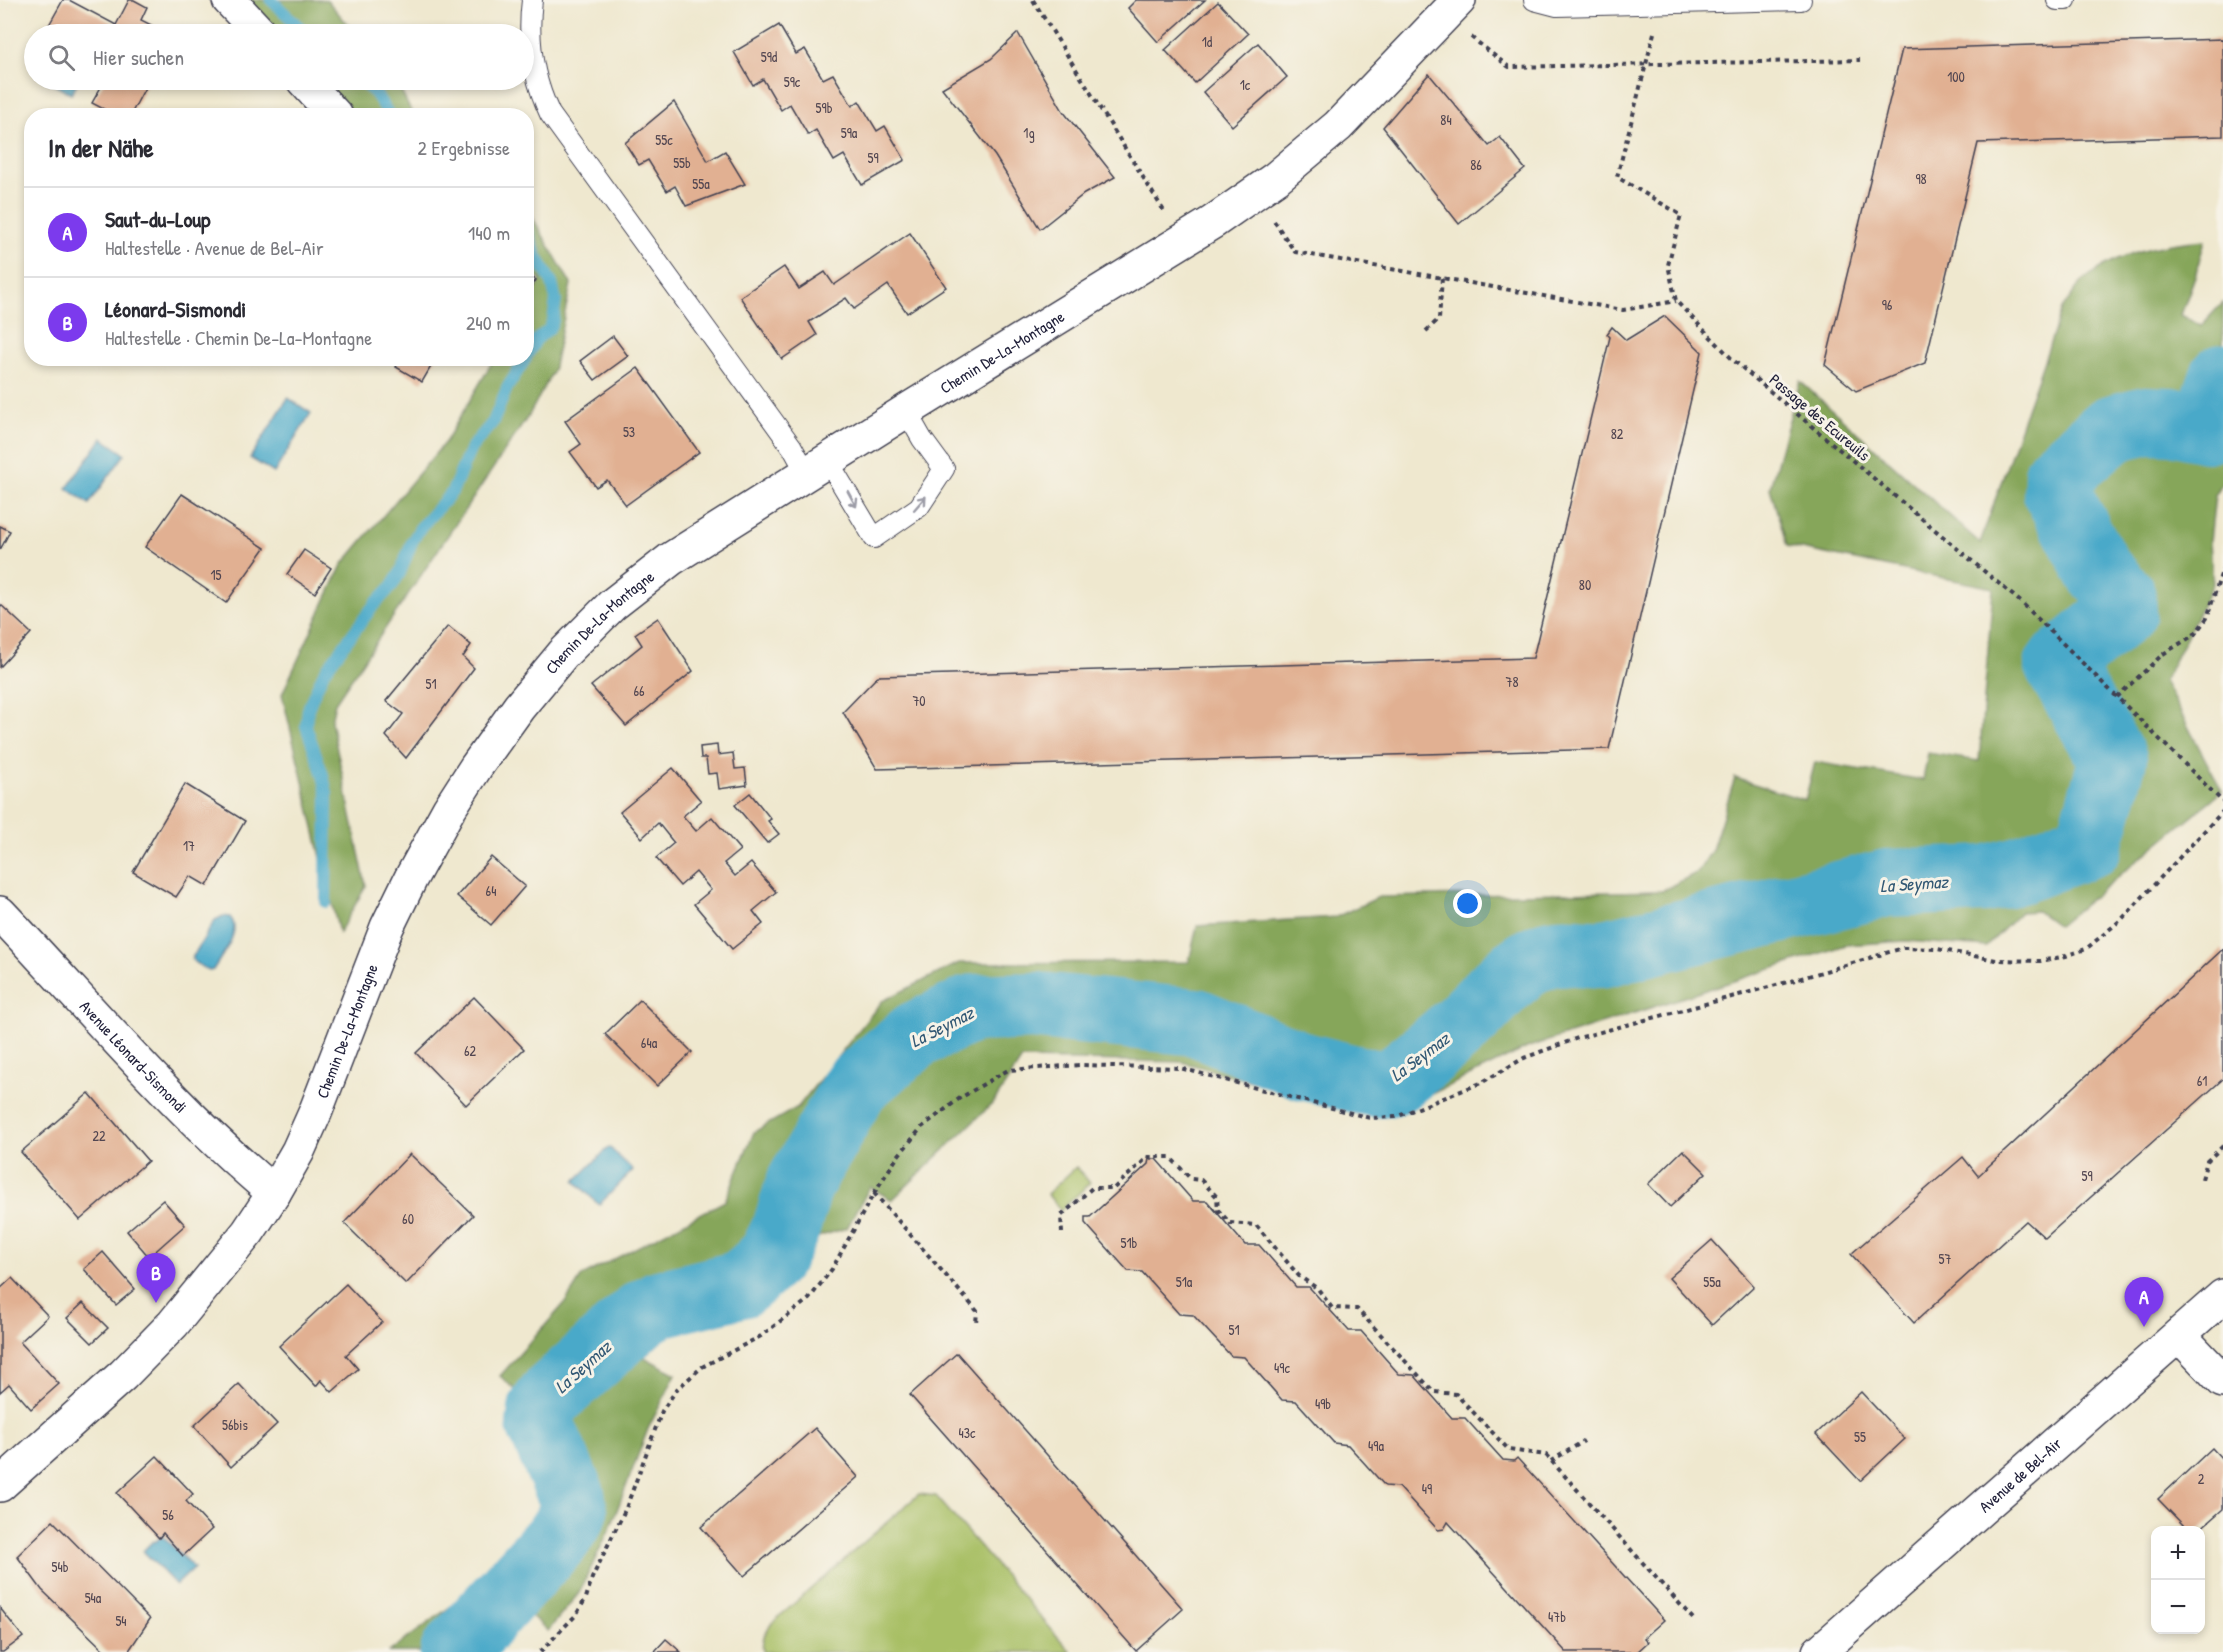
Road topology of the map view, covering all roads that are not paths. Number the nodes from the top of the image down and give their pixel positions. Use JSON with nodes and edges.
{"nodes":[{"id":1,"x":229,"y":0,"type":"edge"},
{"id":2,"x":532,"y":0,"type":"edge"},
{"id":3,"x":1458,"y":0,"type":"edge"},
{"id":4,"x":1534,"y":0,"type":"edge"},
{"id":5,"x":1801,"y":0,"type":"edge"},
{"id":6,"x":2057,"y":0,"type":"edge"},
{"id":7,"x":2066,"y":0,"type":"edge"},
{"id":8,"x":252,"y":24,"type":"edge"},
{"id":9,"x":531,"y":24,"type":"edge"},
{"id":10,"x":534,"y":69,"type":"edge"},
{"id":11,"x":312,"y":90,"type":"edge"},
{"id":12,"x":329,"y":108,"type":"edge"},
{"id":13,"x":906,"y":411,"type":"junction"},
{"id":14,"x":818,"y":467,"type":"junction"},
{"id":15,"x":0,"y":913,"type":"edge"},
{"id":16,"x":274,"y":1193,"type":"junction"},
{"id":17,"x":2223,"y":1296,"type":"edge"},
{"id":18,"x":2179,"y":1335,"type":"junction"},
{"id":19,"x":2223,"y":1381,"type":"edge"},
{"id":20,"x":0,"y":1485,"type":"edge"},
{"id":21,"x":1819,"y":1652,"type":"edge"}],
"edges":[{"from":1,"to":8,"type":"street"},
{"from":2,"to":9,"type":"lane"},
{"from":3,"to":13,"type":"street","name":"Chemin De-La-Montagne"},
{"from":4,"to":5,"type":"lane"},
{"from":6,"to":7,"type":"lane"},
{"from":10,"to":14,"type":"lane"},
{"from":11,"to":12,"type":"street"},
{"from":13,"to":14,"type":"street","name":"Chemin De-La-Montagne"},
{"from":14,"to":13,"type":"lane","one_way":true},
{"from":14,"to":16,"type":"street","name":"Chemin De-La-Montagne"},
{"from":15,"to":16,"type":"street","name":"Avenue Léonard-Sismondi"},
{"from":16,"to":20,"type":"street","name":"Chemin De-La-Montagne"},
{"from":17,"to":18,"type":"street","name":"Avenue de Bel-Air"},
{"from":18,"to":19,"type":"street"},
{"from":18,"to":21,"type":"street","name":"Avenue de Bel-Air"}]}
